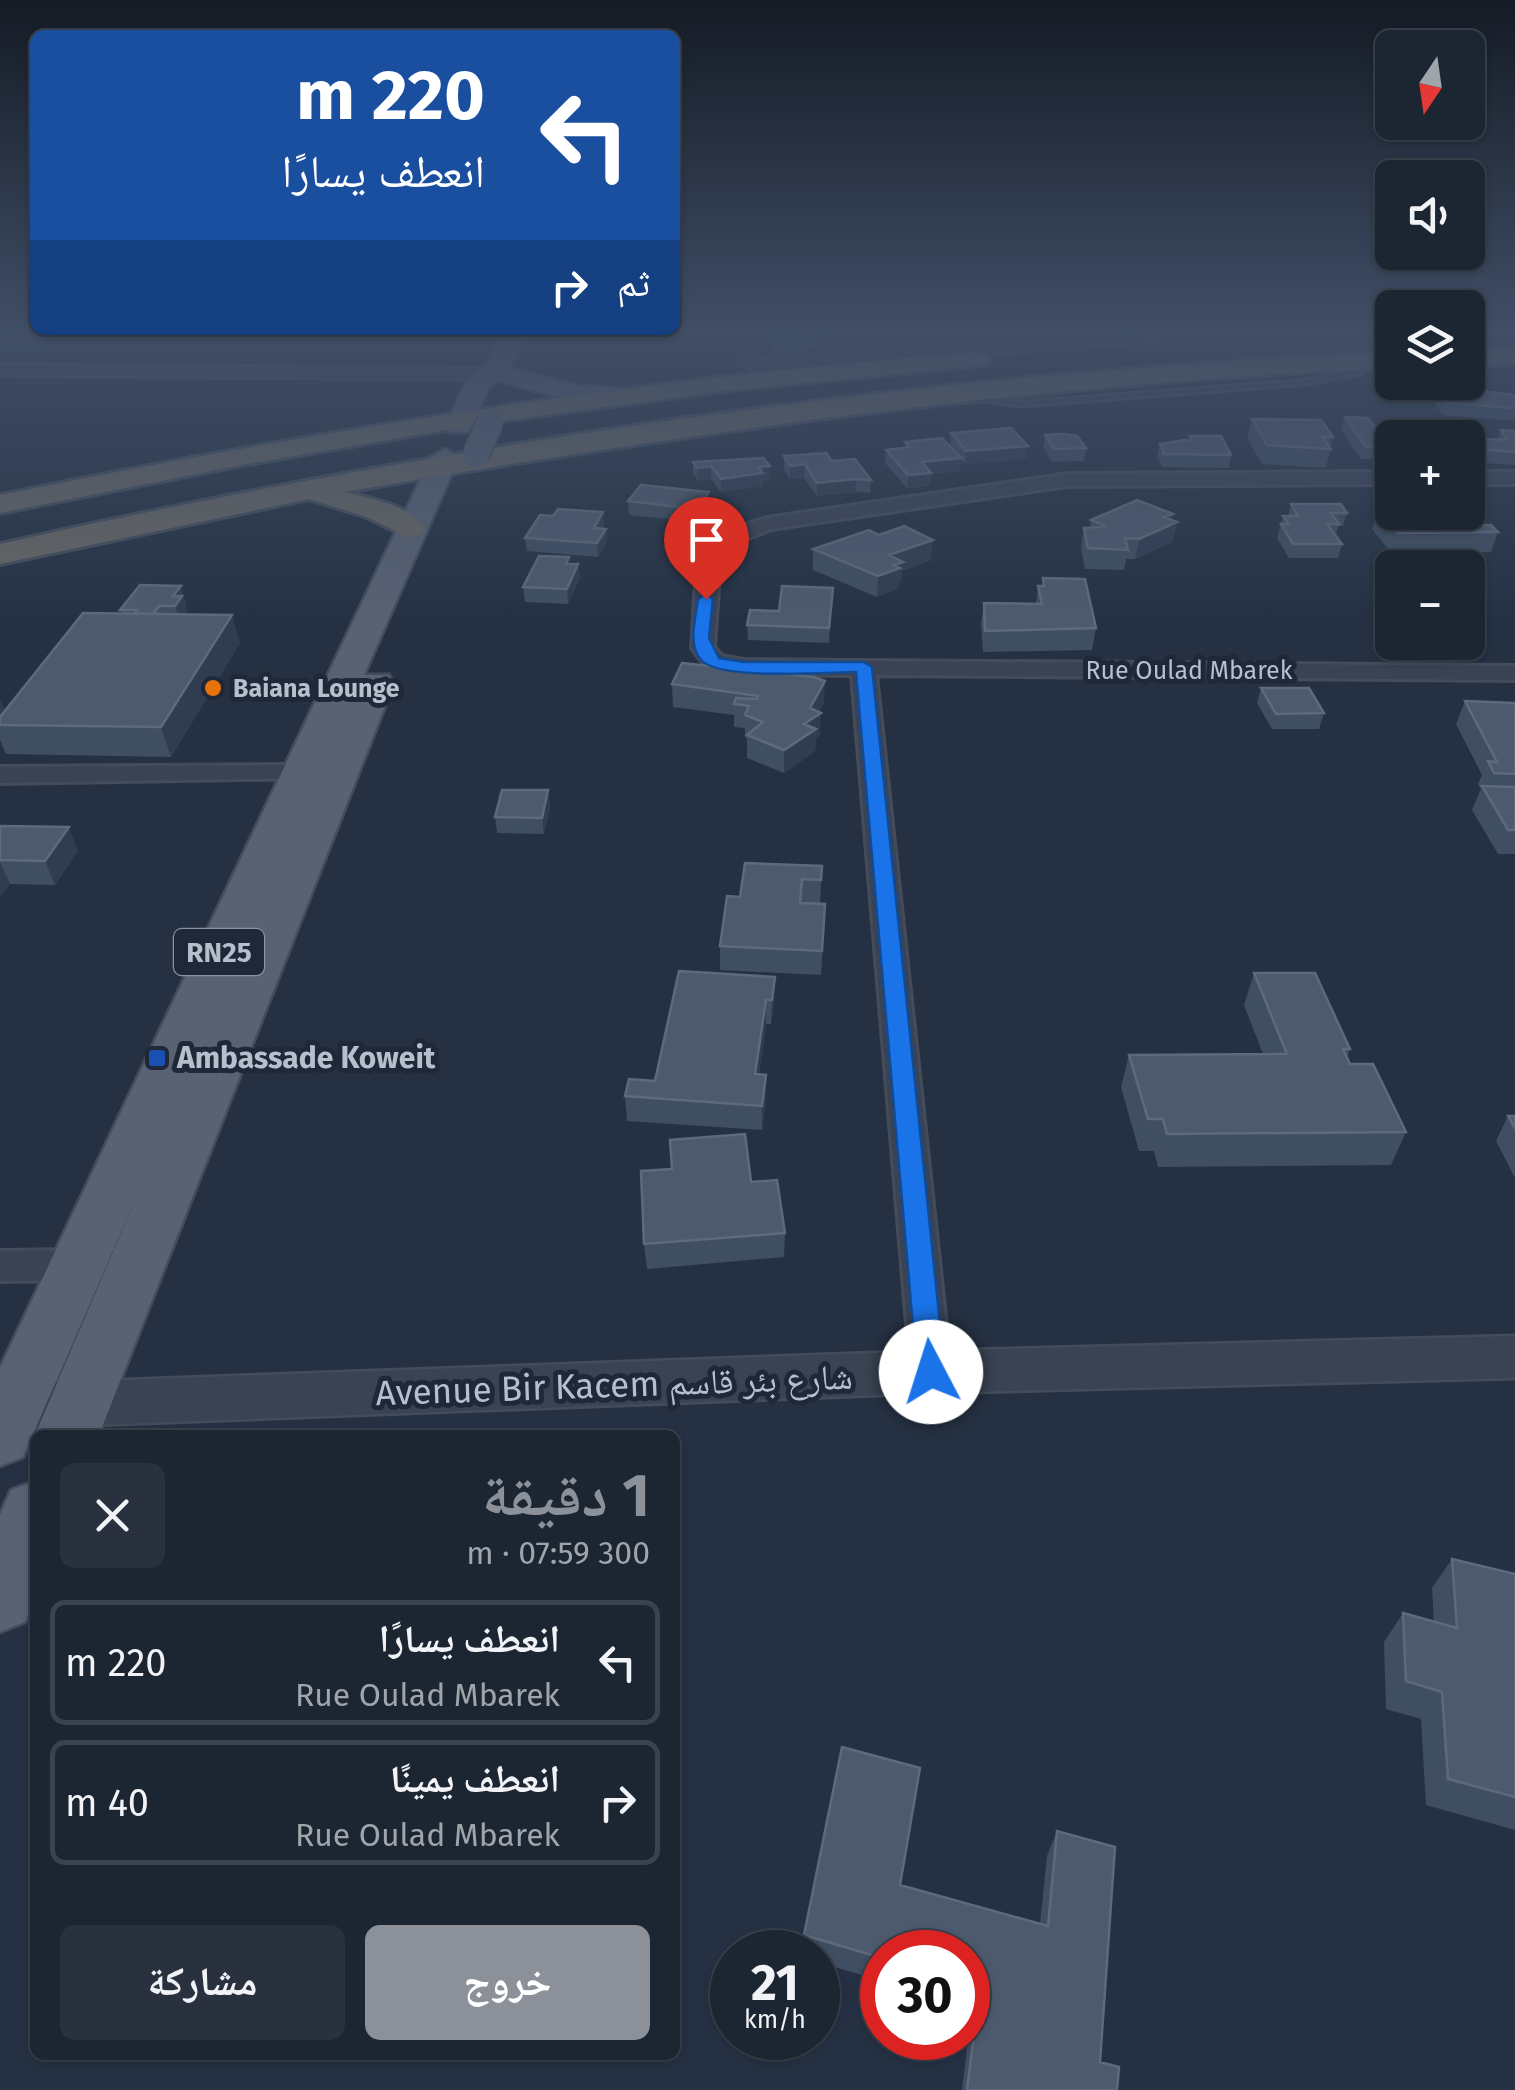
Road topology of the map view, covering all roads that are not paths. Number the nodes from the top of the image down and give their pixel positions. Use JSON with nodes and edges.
{"nodes":[{"id":1,"x":476,"y":428,"type":"edge"},
{"id":2,"x":510,"y":428,"type":"edge"},
{"id":3,"x":527,"y":428,"type":"edge"},
{"id":4,"x":592,"y":428,"type":"edge"},
{"id":5,"x":706,"y":428,"type":"edge"},
{"id":6,"x":467,"y":440,"type":"junction"},
{"id":7,"x":1375,"y":478,"type":"edge"},
{"id":8,"x":1485,"y":478,"type":"edge"},
{"id":9,"x":1515,"y":478,"type":"edge"},
{"id":10,"x":295,"y":493,"type":"junction"},
{"id":11,"x":0,"y":504,"type":"edge"},
{"id":12,"x":0,"y":522,"type":"edge"},
{"id":13,"x":409,"y":528,"type":"junction"},
{"id":14,"x":0,"y":534,"type":"edge"},
{"id":15,"x":0,"y":554,"type":"edge"},
{"id":16,"x":864,"y":667,"type":"junction"},
{"id":17,"x":1515,"y":672,"type":"edge"},
{"id":18,"x":300,"y":773,"type":"junction"},
{"id":19,"x":0,"y":775,"type":"edge"},
{"id":20,"x":78,"y":1265,"type":"junction"},
{"id":21,"x":0,"y":1266,"type":"edge"},
{"id":22,"x":1515,"y":1357,"type":"edge"},
{"id":23,"x":931,"y":1372,"type":"junction"},
{"id":24,"x":74,"y":1420,"type":"edge"},
{"id":25,"x":7,"y":1421,"type":"edge"},
{"id":26,"x":30,"y":1524,"type":"edge"},
{"id":27,"x":0,"y":1598,"type":"edge"}],
"edges":[{"from":1,"to":6,"type":"main road","number":"RN25"},
{"from":2,"to":6,"type":"highway"},
{"from":3,"to":12,"type":"highway"},
{"from":4,"to":14,"type":"highway"},
{"from":5,"to":6,"type":"highway"},
{"from":6,"to":10,"type":"highway"},
{"from":6,"to":11,"type":"highway"},
{"from":6,"to":13,"type":"main road","number":"RN25"},
{"from":6,"to":24,"type":"main road","number":"RN25"},
{"from":7,"to":16,"type":"street","name":"Rue Oulad Mbarek"},
{"from":8,"to":9,"type":"street"},
{"from":10,"to":13,"type":"highway"},
{"from":10,"to":15,"type":"highway"},
{"from":13,"to":18,"type":"main road","number":"RN25"},
{"from":16,"to":17,"type":"street","name":"Rue Oulad Mbarek"},
{"from":16,"to":23,"type":"street"},
{"from":18,"to":19,"type":"street"},
{"from":18,"to":20,"type":"main road","number":"RN25"},
{"from":20,"to":21,"type":"street"},
{"from":20,"to":25,"type":"main road","number":"RN25"},
{"from":22,"to":23,"type":"street","name":"Avenue Bir Kacem شارع بئر قاسم"},
{"from":23,"to":24,"type":"street","name":"Avenue Bir Kacem شارع بئر قاسم"},
{"from":24,"to":25,"type":"street","name":"Avenue Bir Kacem شارع بئر قاسم"},
{"from":26,"to":27,"type":"main road"}]}
